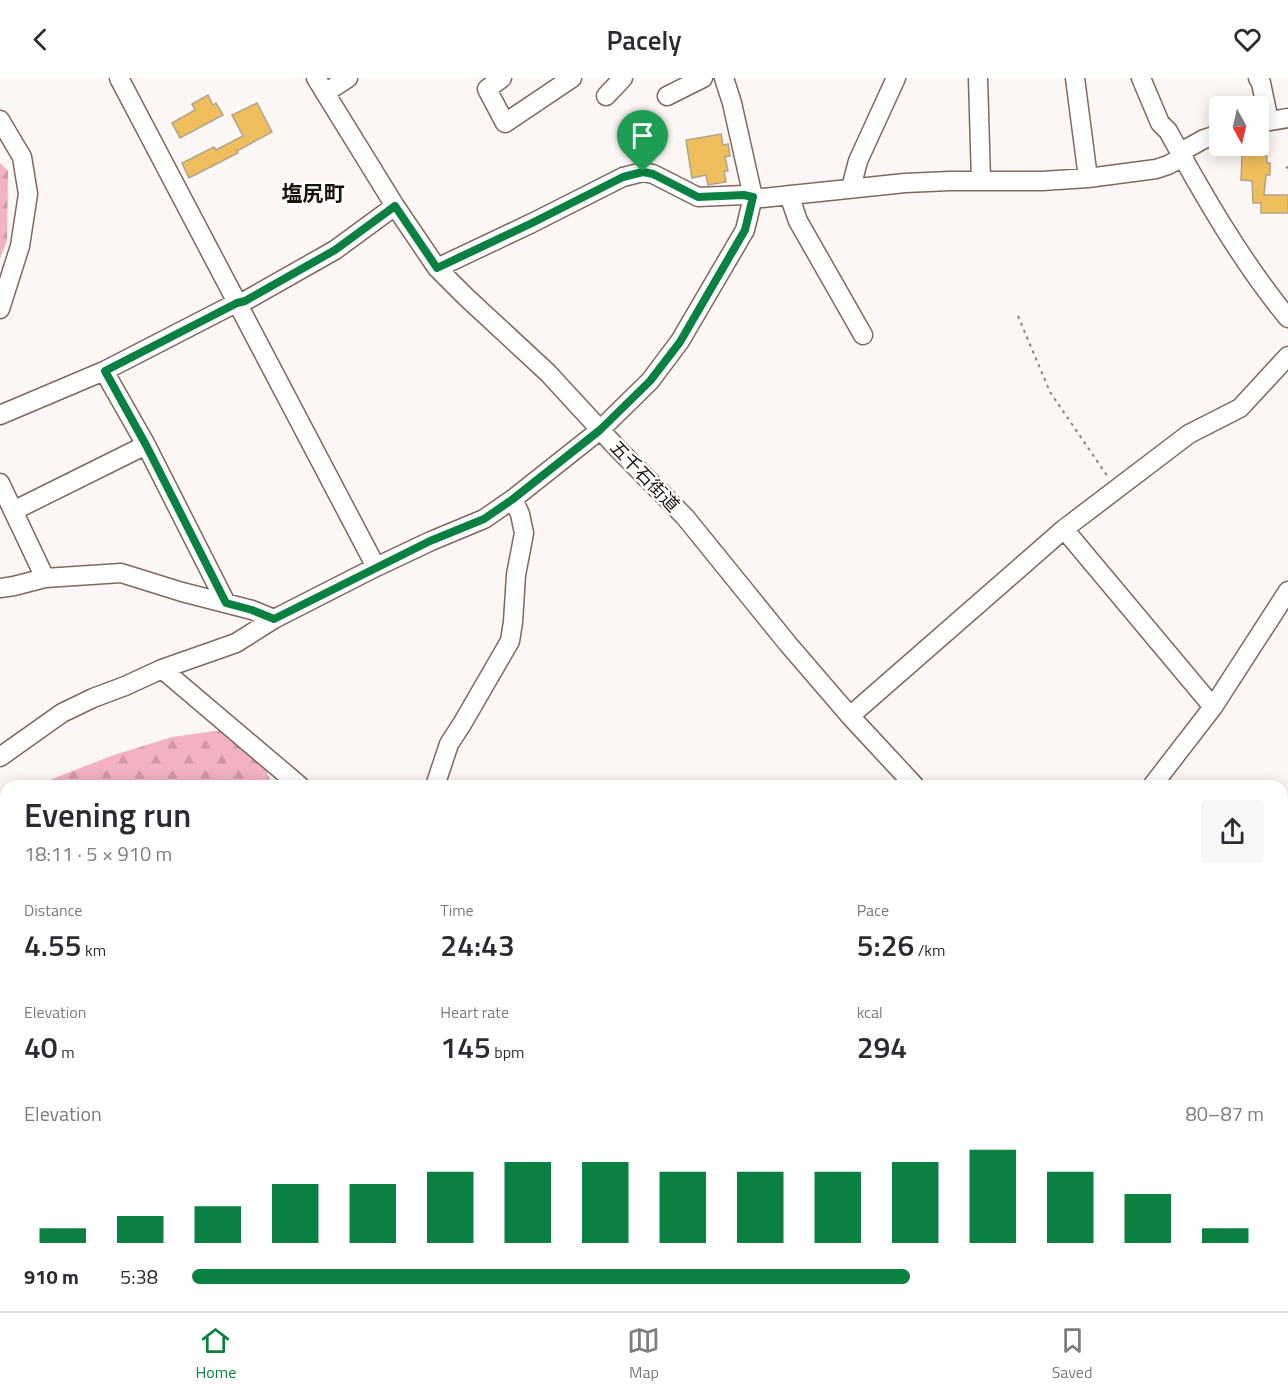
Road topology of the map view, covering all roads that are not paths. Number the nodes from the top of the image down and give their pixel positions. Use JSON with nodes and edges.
{"nodes":[{"id":1,"x":119,"y":78,"type":"edge"},
{"id":2,"x":348,"y":78,"type":"edge"},
{"id":3,"x":502,"y":78,"type":"edge"},
{"id":4,"x":572,"y":78,"type":"edge"},
{"id":5,"x":623,"y":78,"type":"edge"},
{"id":6,"x":703,"y":78,"type":"edge"},
{"id":7,"x":724,"y":78,"type":"edge"},
{"id":8,"x":896,"y":78,"type":"edge"},
{"id":9,"x":978,"y":78,"type":"edge"},
{"id":10,"x":1075,"y":78,"type":"edge"},
{"id":11,"x":1141,"y":78,"type":"edge"},
{"id":12,"x":1258,"y":78,"type":"edge"},
{"id":13,"x":320,"y":86,"type":"edge"},
{"id":14,"x":606,"y":96,"type":"dead end"},
{"id":15,"x":667,"y":96,"type":"dead end"},
{"id":16,"x":1262,"y":96,"type":"edge"},
{"id":17,"x":1288,"y":118,"type":"edge"},
{"id":18,"x":0,"y":120,"type":"edge"},
{"id":19,"x":1269,"y":121,"type":"edge"},
{"id":20,"x":1209,"y":137,"type":"edge"},
{"id":21,"x":1183,"y":157,"type":"junction"},
{"id":22,"x":1088,"y":178,"type":"junction"},
{"id":23,"x":981,"y":181,"type":"junction"},
{"id":24,"x":851,"y":188,"type":"junction"},
{"id":25,"x":789,"y":195,"type":"junction"},
{"id":26,"x":753,"y":197,"type":"junction"},
{"id":27,"x":395,"y":206,"type":"junction"},
{"id":28,"x":437,"y":268,"type":"junction"},
{"id":29,"x":237,"y":303,"type":"junction"},
{"id":30,"x":0,"y":309,"type":"edge"},
{"id":31,"x":1288,"y":318,"type":"edge"},
{"id":32,"x":863,"y":335,"type":"dead end"},
{"id":33,"x":1288,"y":356,"type":"edge"},
{"id":34,"x":105,"y":371,"type":"junction"},
{"id":35,"x":0,"y":415,"type":"edge"},
{"id":36,"x":600,"y":430,"type":"junction"},
{"id":37,"x":146,"y":445,"type":"junction"},
{"id":38,"x":0,"y":483,"type":"edge"},
{"id":39,"x":513,"y":499,"type":"junction"},
{"id":40,"x":13,"y":511,"type":"junction"},
{"id":41,"x":1064,"y":529,"type":"junction"},
{"id":42,"x":376,"y":567,"type":"junction"},
{"id":43,"x":45,"y":578,"type":"junction"},
{"id":44,"x":0,"y":588,"type":"edge"},
{"id":45,"x":1288,"y":591,"type":"edge"},
{"id":46,"x":226,"y":603,"type":"junction"},
{"id":47,"x":274,"y":619,"type":"junction"},
{"id":48,"x":162,"y":669,"type":"junction"},
{"id":49,"x":1213,"y":707,"type":"junction"},
{"id":50,"x":850,"y":716,"type":"junction"},
{"id":51,"x":0,"y":757,"type":"edge"},
{"id":52,"x":293,"y":780,"type":"edge"},
{"id":53,"x":437,"y":780,"type":"edge"},
{"id":54,"x":909,"y":780,"type":"edge"},
{"id":55,"x":1157,"y":780,"type":"edge"}],
"edges":[{"from":1,"to":29,"type":"street"},
{"from":2,"to":13,"type":"street"},
{"from":3,"to":4,"type":"street"},
{"from":5,"to":14,"type":"street"},
{"from":6,"to":15,"type":"street"},
{"from":7,"to":26,"type":"street"},
{"from":8,"to":24,"type":"street"},
{"from":9,"to":23,"type":"street"},
{"from":10,"to":22,"type":"street"},
{"from":11,"to":21,"type":"street"},
{"from":12,"to":16,"type":"street"},
{"from":13,"to":27,"type":"street","name":"五千石街道"},
{"from":17,"to":19,"type":"street"},
{"from":18,"to":30,"type":"street"},
{"from":20,"to":21,"type":"street"},
{"from":21,"to":22,"type":"street"},
{"from":21,"to":31,"type":"street"},
{"from":22,"to":23,"type":"street"},
{"from":23,"to":24,"type":"street"},
{"from":24,"to":25,"type":"street"},
{"from":25,"to":26,"type":"street"},
{"from":25,"to":32,"type":"street"},
{"from":26,"to":28,"type":"street"},
{"from":26,"to":36,"type":"street"},
{"from":27,"to":28,"type":"street","name":"五千石街道"},
{"from":27,"to":29,"type":"street"},
{"from":28,"to":36,"type":"street","name":"五千石街道"},
{"from":29,"to":34,"type":"street"},
{"from":29,"to":42,"type":"street"},
{"from":33,"to":41,"type":"street"},
{"from":34,"to":35,"type":"street"},
{"from":34,"to":37,"type":"street"},
{"from":36,"to":39,"type":"street"},
{"from":36,"to":50,"type":"street","name":"五千石街道"},
{"from":37,"to":40,"type":"street"},
{"from":37,"to":46,"type":"street"},
{"from":38,"to":40,"type":"street"},
{"from":39,"to":42,"type":"street"},
{"from":39,"to":53,"type":"street"},
{"from":40,"to":43,"type":"street"},
{"from":41,"to":49,"type":"street"},
{"from":41,"to":50,"type":"street"},
{"from":42,"to":47,"type":"street"},
{"from":43,"to":44,"type":"street"},
{"from":43,"to":46,"type":"street"},
{"from":45,"to":49,"type":"street"},
{"from":46,"to":47,"type":"street"},
{"from":47,"to":48,"type":"street"},
{"from":48,"to":51,"type":"street"},
{"from":48,"to":52,"type":"street"},
{"from":49,"to":55,"type":"street"},
{"from":50,"to":54,"type":"street","name":"五千石街道"}]}
